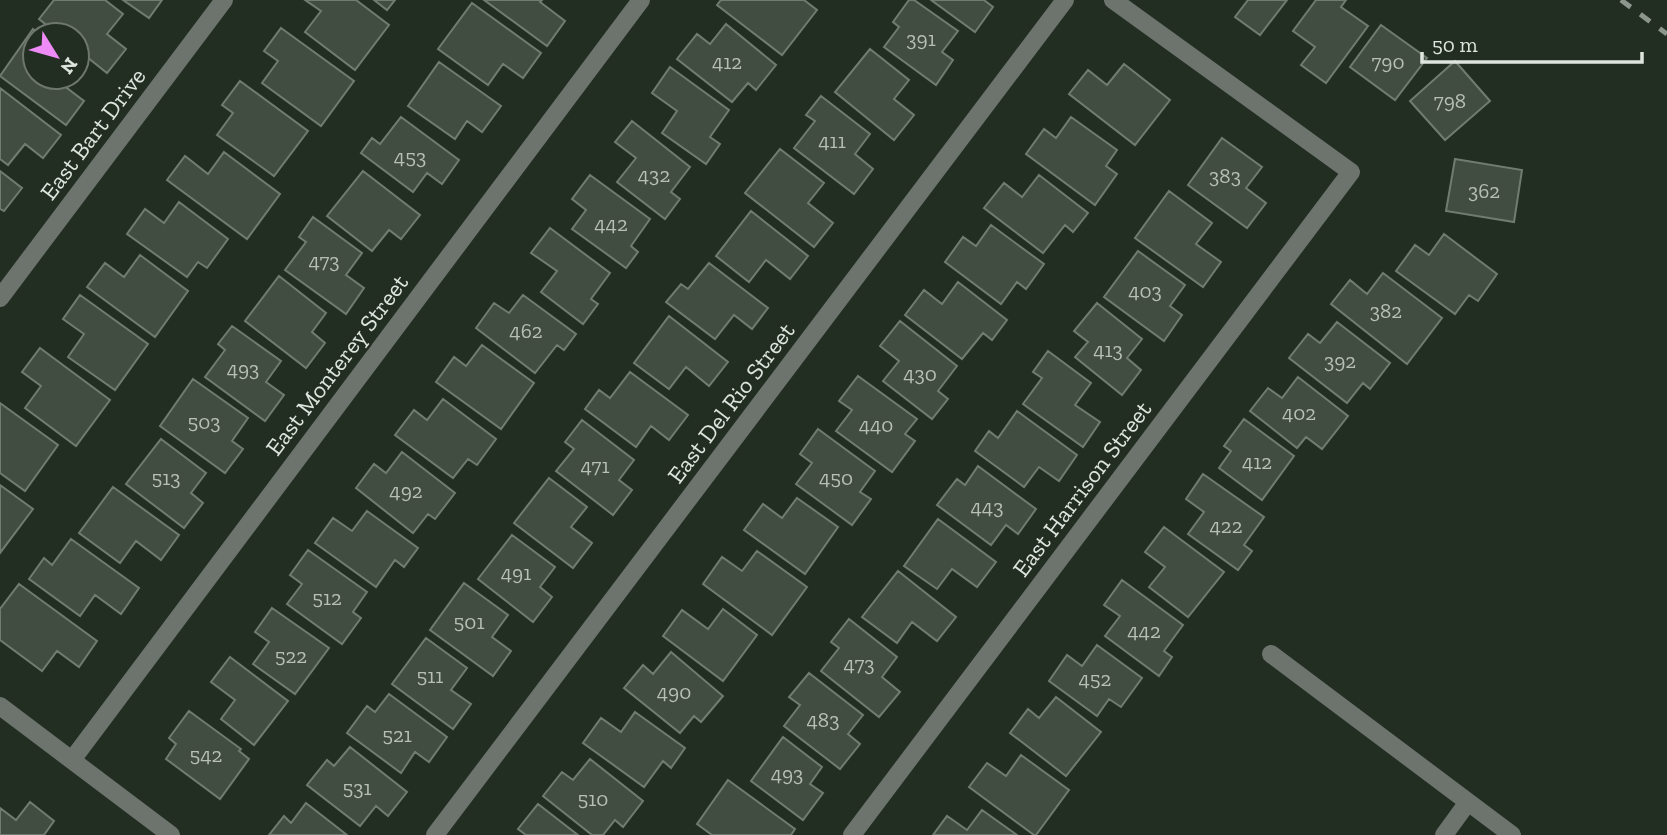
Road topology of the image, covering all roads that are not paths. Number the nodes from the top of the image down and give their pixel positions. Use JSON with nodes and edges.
{"nodes":[{"id":1,"x":224,"y":0,"type":"edge"},
{"id":2,"x":641,"y":0,"type":"edge"},
{"id":3,"x":1065,"y":0,"type":"edge"},
{"id":4,"x":1113,"y":0,"type":"edge"},
{"id":5,"x":0,"y":298,"type":"edge"},
{"id":6,"x":1271,"y":654,"type":"dead end"},
{"id":7,"x":0,"y":706,"type":"edge"},
{"id":8,"x":72,"y":760,"type":"junction"},
{"id":9,"x":1468,"y":802,"type":"junction"},
{"id":10,"x":171,"y":835,"type":"edge"},
{"id":11,"x":435,"y":835,"type":"edge"},
{"id":12,"x":852,"y":835,"type":"edge"},
{"id":13,"x":1444,"y":835,"type":"edge"},
{"id":14,"x":1512,"y":835,"type":"edge"}],
"edges":[{"from":1,"to":5,"type":"street","name":"East Bart Drive"},
{"from":2,"to":8,"type":"street","name":"East Monterey Street"},
{"from":3,"to":11,"type":"street","name":"East Del Rio Street"},
{"from":4,"to":12,"type":"street","name":"East Harrison Street"},
{"from":6,"to":9,"type":"street"},
{"from":7,"to":8,"type":"street"},
{"from":8,"to":10,"type":"street"},
{"from":9,"to":13,"type":"street"},
{"from":9,"to":14,"type":"street"}]}
